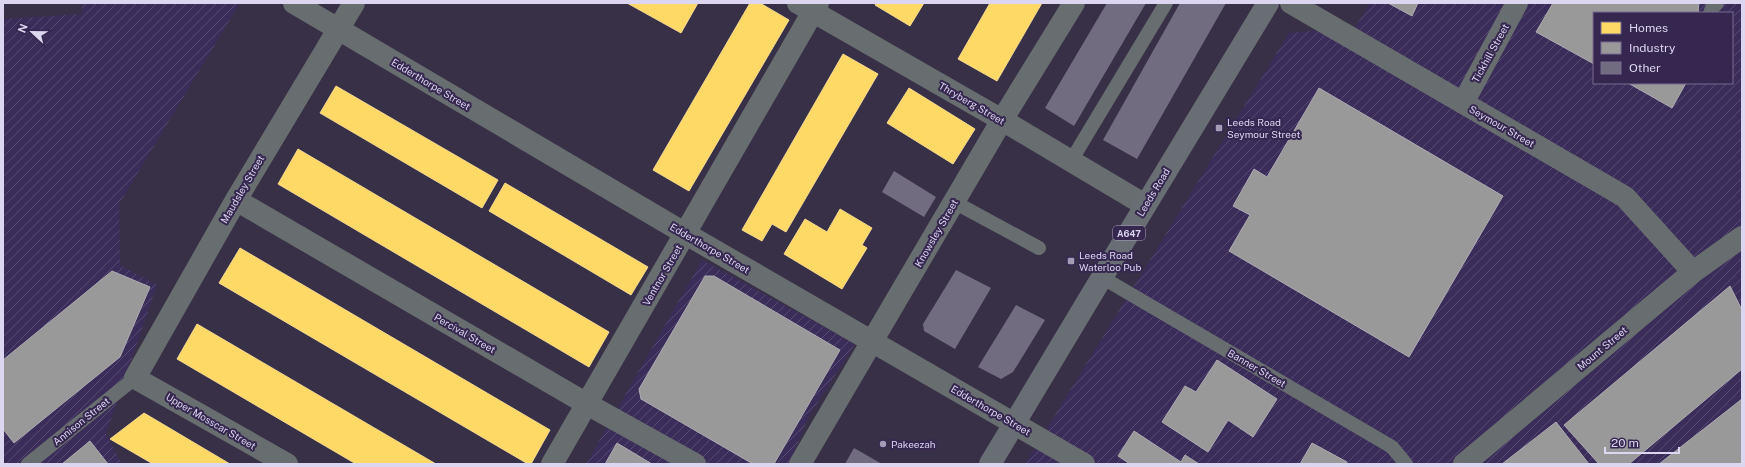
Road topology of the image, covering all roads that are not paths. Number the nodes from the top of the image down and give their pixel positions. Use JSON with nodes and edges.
{"nodes":[{"id":1,"x":294,"y":3,"type":"edge"},
{"id":2,"x":354,"y":3,"type":"edge"},
{"id":3,"x":1074,"y":3,"type":"edge"},
{"id":4,"x":1166,"y":3,"type":"edge"},
{"id":5,"x":1268,"y":3,"type":"edge"},
{"id":6,"x":1291,"y":3,"type":"edge"},
{"id":7,"x":1517,"y":3,"type":"edge"},
{"id":8,"x":1717,"y":3,"type":"edge"},
{"id":9,"x":810,"y":6,"type":"edge"},
{"id":10,"x":1710,"y":12,"type":"edge"},
{"id":11,"x":338,"y":29,"type":"junction"},
{"id":12,"x":1463,"y":103,"type":"junction"},
{"id":13,"x":1002,"y":120,"type":"junction"},
{"id":14,"x":1071,"y":161,"type":"junction"},
{"id":15,"x":236,"y":200,"type":"junction"},
{"id":16,"x":954,"y":202,"type":"junction"},
{"id":17,"x":1145,"y":205,"type":"junction"},
{"id":18,"x":686,"y":234,"type":"junction"},
{"id":19,"x":1741,"y":238,"type":"edge"},
{"id":20,"x":1039,"y":248,"type":"dead end"},
{"id":21,"x":1693,"y":272,"type":"junction"},
{"id":22,"x":1103,"y":278,"type":"junction"},
{"id":23,"x":873,"y":341,"type":"junction"},
{"id":24,"x":135,"y":378,"type":"junction"},
{"id":25,"x":587,"y":404,"type":"junction"},
{"id":26,"x":1015,"y":423,"type":"junction"},
{"id":27,"x":28,"y":464,"type":"edge"},
{"id":28,"x":287,"y":464,"type":"edge"},
{"id":29,"x":552,"y":464,"type":"edge"},
{"id":30,"x":695,"y":464,"type":"edge"},
{"id":31,"x":800,"y":464,"type":"edge"},
{"id":32,"x":990,"y":464,"type":"edge"},
{"id":33,"x":1084,"y":464,"type":"edge"},
{"id":34,"x":1406,"y":464,"type":"edge"},
{"id":35,"x":1464,"y":464,"type":"edge"}],
"edges":[{"from":1,"to":11,"type":"street","name":"Edderthorpe Street"},
{"from":2,"to":11,"type":"street","name":"Maudsley Street"},
{"from":3,"to":13,"type":"street","name":"Knowsley Street"},
{"from":4,"to":14,"type":"lane"},
{"from":5,"to":17,"type":"main road","name":"Leeds Road","number":"A647"},
{"from":6,"to":12,"type":"street","name":"Seymour Street"},
{"from":7,"to":12,"type":"street","name":"Tickhill Street"},
{"from":8,"to":10,"type":"lane"},
{"from":9,"to":13,"type":"street","name":"Thryberg Street"},
{"from":9,"to":18,"type":"street","name":"Ventnor Street"},
{"from":11,"to":15,"type":"street","name":"Maudsley Street"},
{"from":11,"to":18,"type":"street","name":"Edderthorpe Street"},
{"from":12,"to":21,"type":"street","name":"Seymour Street"},
{"from":13,"to":14,"type":"street","name":"Thryberg Street"},
{"from":13,"to":16,"type":"street","name":"Knowsley Street"},
{"from":14,"to":17,"type":"street","name":"Thryberg Street"},
{"from":15,"to":24,"type":"street","name":"Maudsley Street"},
{"from":15,"to":25,"type":"street","name":"Percival Street"},
{"from":16,"to":20,"type":"lane"},
{"from":16,"to":23,"type":"street","name":"Knowsley Street"},
{"from":17,"to":22,"type":"main road","name":"Leeds Road","number":"A647"},
{"from":18,"to":23,"type":"street","name":"Edderthorpe Street"},
{"from":18,"to":25,"type":"street","name":"Ventnor Street"},
{"from":19,"to":21,"type":"street","name":"Mount Street"},
{"from":21,"to":35,"type":"street","name":"Mount Street"},
{"from":22,"to":26,"type":"main road","name":"Leeds Road","number":"A647"},
{"from":22,"to":34,"type":"lane","name":"Banner Street"},
{"from":23,"to":26,"type":"street","name":"Edderthorpe Street"},
{"from":23,"to":31,"type":"street","name":"Knowsley Street"},
{"from":24,"to":27,"type":"lane","name":"Annison Street"},
{"from":24,"to":28,"type":"street","name":"Upper Mosscar Street"},
{"from":25,"to":29,"type":"street","name":"Ventnor Street"},
{"from":25,"to":30,"type":"street","name":"Percival Street"},
{"from":26,"to":32,"type":"main road","name":"Leeds Road","number":"A647"},
{"from":26,"to":33,"type":"street","name":"Edderthorpe Street"}]}
